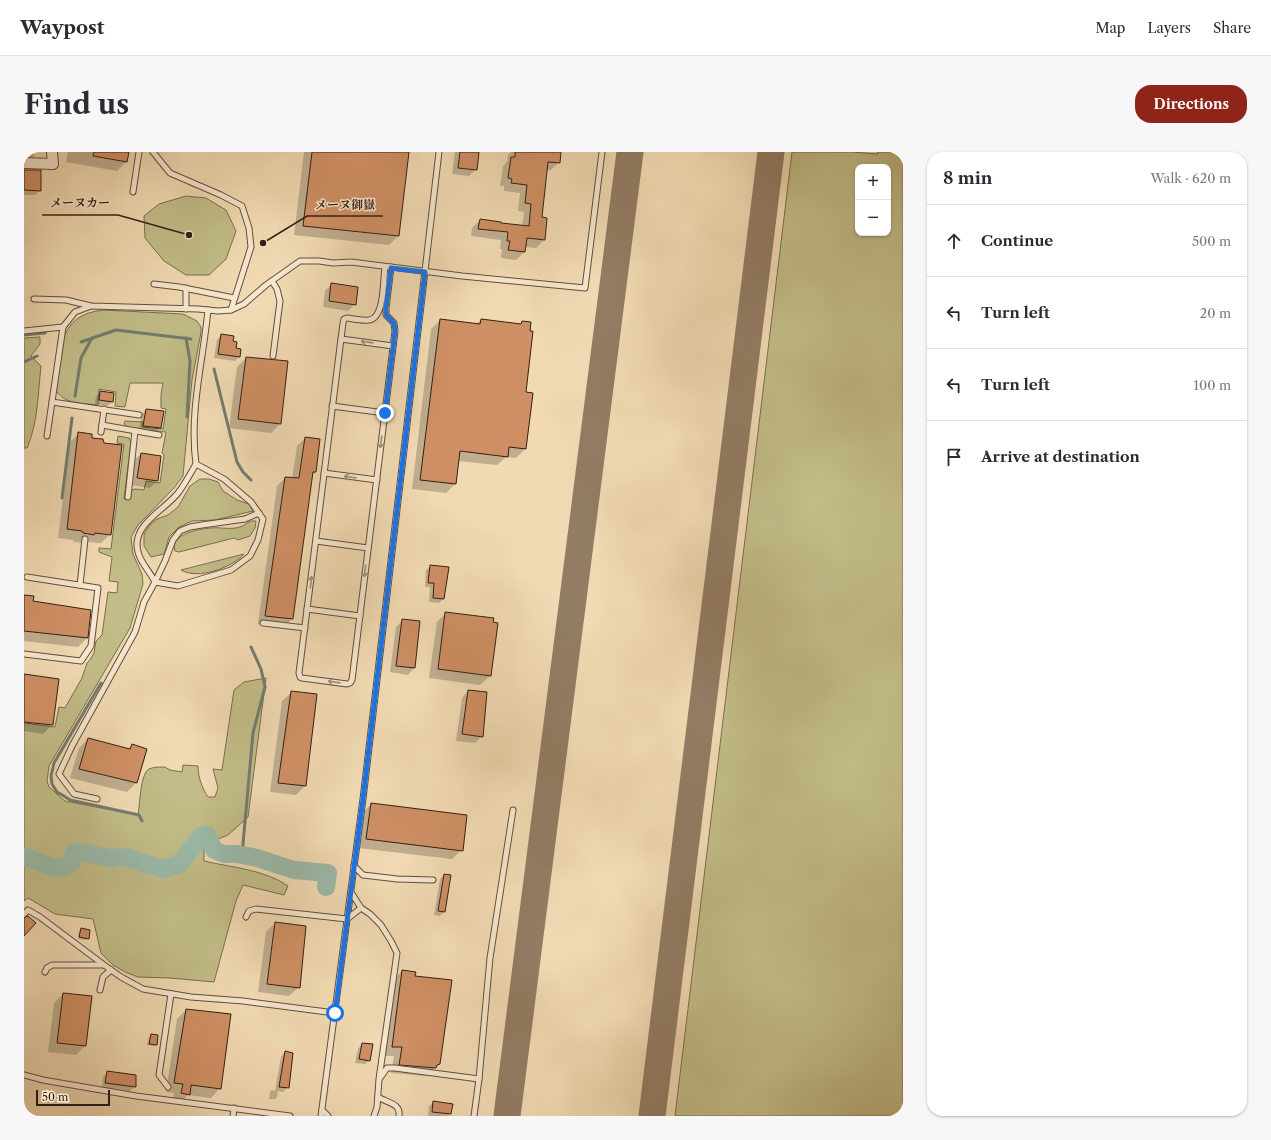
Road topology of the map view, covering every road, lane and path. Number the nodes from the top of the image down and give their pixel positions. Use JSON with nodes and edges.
{"nodes":[{"id":1,"x":52,"y":152,"type":"edge"},
{"id":2,"x":139,"y":152,"type":"edge"},
{"id":3,"x":153,"y":152,"type":"edge"},
{"id":4,"x":439,"y":152,"type":"edge"},
{"id":5,"x":602,"y":152,"type":"edge"},
{"id":6,"x":24,"y":163,"type":"edge"},
{"id":7,"x":133,"y":192,"type":"dead end"},
{"id":8,"x":385,"y":267,"type":"junction"},
{"id":9,"x":391,"y":268,"type":"junction"},
{"id":10,"x":425,"y":272,"type":"junction"},
{"id":11,"x":272,"y":281,"type":"junction"},
{"id":12,"x":154,"y":284,"type":"dead end"},
{"id":13,"x":186,"y":288,"type":"junction"},
{"id":14,"x":234,"y":298,"type":"junction"},
{"id":15,"x":34,"y":299,"type":"dead end"},
{"id":16,"x":91,"y":306,"type":"junction"},
{"id":17,"x":186,"y":308,"type":"junction"},
{"id":18,"x":208,"y":310,"type":"junction"},
{"id":19,"x":231,"y":310,"type":"junction"},
{"id":20,"x":63,"y":327,"type":"junction"},
{"id":21,"x":24,"y":331,"type":"edge"},
{"id":22,"x":341,"y":339,"type":"junction"},
{"id":23,"x":393,"y":346,"type":"junction"},
{"id":24,"x":273,"y":356,"type":"dead end"},
{"id":25,"x":52,"y":402,"type":"junction"},
{"id":26,"x":332,"y":406,"type":"junction"},
{"id":27,"x":104,"y":409,"type":"junction"},
{"id":28,"x":385,"y":413,"type":"junction"},
{"id":29,"x":139,"y":415,"type":"dead end"},
{"id":30,"x":102,"y":425,"type":"junction"},
{"id":31,"x":135,"y":431,"type":"junction"},
{"id":32,"x":101,"y":432,"type":"dead end"},
{"id":33,"x":46,"y":436,"type":"dead end"},
{"id":34,"x":159,"y":436,"type":"dead end"},
{"id":35,"x":196,"y":464,"type":"junction"},
{"id":36,"x":324,"y":473,"type":"junction"},
{"id":37,"x":376,"y":480,"type":"junction"},
{"id":38,"x":128,"y":497,"type":"dead end"},
{"id":39,"x":259,"y":514,"type":"junction"},
{"id":40,"x":85,"y":540,"type":"dead end"},
{"id":41,"x":316,"y":541,"type":"junction"},
{"id":42,"x":368,"y":548,"type":"junction"},
{"id":43,"x":27,"y":578,"type":"dead end"},
{"id":44,"x":155,"y":582,"type":"junction"},
{"id":45,"x":80,"y":585,"type":"junction"},
{"id":46,"x":307,"y":609,"type":"junction"},
{"id":47,"x":360,"y":616,"type":"junction"},
{"id":48,"x":263,"y":622,"type":"dead end"},
{"id":49,"x":305,"y":628,"type":"junction"},
{"id":50,"x":24,"y":654,"type":"edge"},
{"id":51,"x":97,"y":799,"type":"dead end"},
{"id":52,"x":513,"y":810,"type":"dead end"},
{"id":53,"x":354,"y":866,"type":"junction"},
{"id":54,"x":363,"y":875,"type":"junction"},
{"id":55,"x":432,"y":880,"type":"dead end"},
{"id":56,"x":352,"y":881,"type":"junction"},
{"id":57,"x":351,"y":892,"type":"junction"},
{"id":58,"x":361,"y":908,"type":"junction"},
{"id":59,"x":24,"y":914,"type":"edge"},
{"id":60,"x":246,"y":917,"type":"dead end"},
{"id":61,"x":347,"y":919,"type":"junction"},
{"id":62,"x":104,"y":965,"type":"junction"},
{"id":63,"x":111,"y":970,"type":"junction"},
{"id":64,"x":45,"y":972,"type":"dead end"},
{"id":65,"x":100,"y":990,"type":"dead end"},
{"id":66,"x":171,"y":994,"type":"junction"},
{"id":67,"x":335,"y":1013,"type":"junction"},
{"id":68,"x":24,"y":1076,"type":"edge"},
{"id":69,"x":379,"y":1078,"type":"junction"},
{"id":70,"x":479,"y":1079,"type":"junction"},
{"id":71,"x":168,"y":1087,"type":"dead end"},
{"id":72,"x":378,"y":1097,"type":"junction"},
{"id":73,"x":384,"y":1102,"type":"junction"},
{"id":74,"x":377,"y":1107,"type":"junction"},
{"id":75,"x":234,"y":1108,"type":"junction"},
{"id":76,"x":322,"y":1110,"type":"junction"},
{"id":77,"x":276,"y":1115,"type":"edge"},
{"id":78,"x":233,"y":1116,"type":"edge"},
{"id":79,"x":290,"y":1116,"type":"edge"},
{"id":80,"x":321,"y":1116,"type":"edge"},
{"id":81,"x":328,"y":1116,"type":"edge"},
{"id":82,"x":374,"y":1116,"type":"edge"},
{"id":83,"x":399,"y":1116,"type":"edge"},
{"id":84,"x":474,"y":1116,"type":"edge"}],
"edges":[{"from":1,"to":6,"type":"street"},
{"from":2,"to":7,"type":"lane"},
{"from":3,"to":14,"type":"lane"},
{"from":4,"to":10,"type":"lane"},
{"from":5,"to":10,"type":"lane"},
{"from":8,"to":9,"type":"lane"},
{"from":8,"to":11,"type":"lane"},
{"from":8,"to":22,"type":"lane"},
{"from":9,"to":10,"type":"lane"},
{"from":9,"to":23,"type":"lane"},
{"from":10,"to":53,"type":"lane"},
{"from":11,"to":19,"type":"lane"},
{"from":11,"to":24,"type":"lane"},
{"from":12,"to":13,"type":"lane"},
{"from":13,"to":14,"type":"lane"},
{"from":13,"to":17,"type":"lane"},
{"from":14,"to":19,"type":"lane"},
{"from":15,"to":16,"type":"lane"},
{"from":16,"to":17,"type":"lane"},
{"from":16,"to":20,"type":"lane"},
{"from":17,"to":18,"type":"lane"},
{"from":18,"to":19,"type":"lane"},
{"from":18,"to":35,"type":"lane"},
{"from":20,"to":21,"type":"lane"},
{"from":20,"to":25,"type":"lane"},
{"from":23,"to":22,"type":"lane","one_way":true},
{"from":22,"to":26,"type":"lane"},
{"from":23,"to":28,"type":"lane"},
{"from":25,"to":27,"type":"lane"},
{"from":25,"to":33,"type":"lane"},
{"from":26,"to":28,"type":"lane"},
{"from":26,"to":36,"type":"lane"},
{"from":27,"to":29,"type":"lane"},
{"from":27,"to":30,"type":"lane"},
{"from":28,"to":37,"type":"lane","one_way":true},
{"from":30,"to":31,"type":"lane"},
{"from":30,"to":32,"type":"lane"},
{"from":31,"to":34,"type":"lane"},
{"from":31,"to":38,"type":"lane"},
{"from":35,"to":39,"type":"lane"},
{"from":35,"to":44,"type":"lane"},
{"from":37,"to":36,"type":"lane","one_way":true},
{"from":36,"to":41,"type":"lane"},
{"from":37,"to":42,"type":"lane"},
{"from":39,"to":44,"type":"lane"},
{"from":39,"to":44,"type":"lane"},
{"from":40,"to":45,"type":"lane"},
{"from":41,"to":42,"type":"lane"},
{"from":46,"to":41,"type":"lane","one_way":true},
{"from":42,"to":47,"type":"lane","one_way":true},
{"from":43,"to":45,"type":"lane"},
{"from":44,"to":51,"type":"lane"},
{"from":45,"to":50,"type":"lane"},
{"from":46,"to":47,"type":"lane"},
{"from":46,"to":49,"type":"lane"},
{"from":47,"to":49,"type":"lane","one_way":true},
{"from":48,"to":49,"type":"lane"},
{"from":52,"to":70,"type":"lane"},
{"from":53,"to":54,"type":"lane"},
{"from":53,"to":56,"type":"lane"},
{"from":54,"to":55,"type":"lane"},
{"from":54,"to":56,"type":"lane"},
{"from":56,"to":57,"type":"lane"},
{"from":57,"to":58,"type":"lane"},
{"from":57,"to":61,"type":"lane"},
{"from":58,"to":61,"type":"lane"},
{"from":58,"to":69,"type":"lane"},
{"from":59,"to":62,"type":"lane"},
{"from":60,"to":61,"type":"lane"},
{"from":61,"to":67,"type":"lane"},
{"from":62,"to":63,"type":"lane"},
{"from":62,"to":64,"type":"lane"},
{"from":63,"to":65,"type":"lane"},
{"from":63,"to":66,"type":"lane"},
{"from":66,"to":67,"type":"lane"},
{"from":66,"to":71,"type":"lane"},
{"from":67,"to":76,"type":"lane"},
{"from":68,"to":75,"type":"lane"},
{"from":69,"to":70,"type":"lane"},
{"from":69,"to":72,"type":"lane"},
{"from":70,"to":84,"type":"lane"},
{"from":72,"to":73,"type":"lane"},
{"from":72,"to":74,"type":"lane"},
{"from":73,"to":74,"type":"lane"},
{"from":73,"to":83,"type":"lane"},
{"from":74,"to":82,"type":"lane"},
{"from":75,"to":77,"type":"lane"},
{"from":75,"to":78,"type":"lane"},
{"from":76,"to":80,"type":"lane"},
{"from":76,"to":81,"type":"lane"},
{"from":77,"to":79,"type":"lane"}]}
